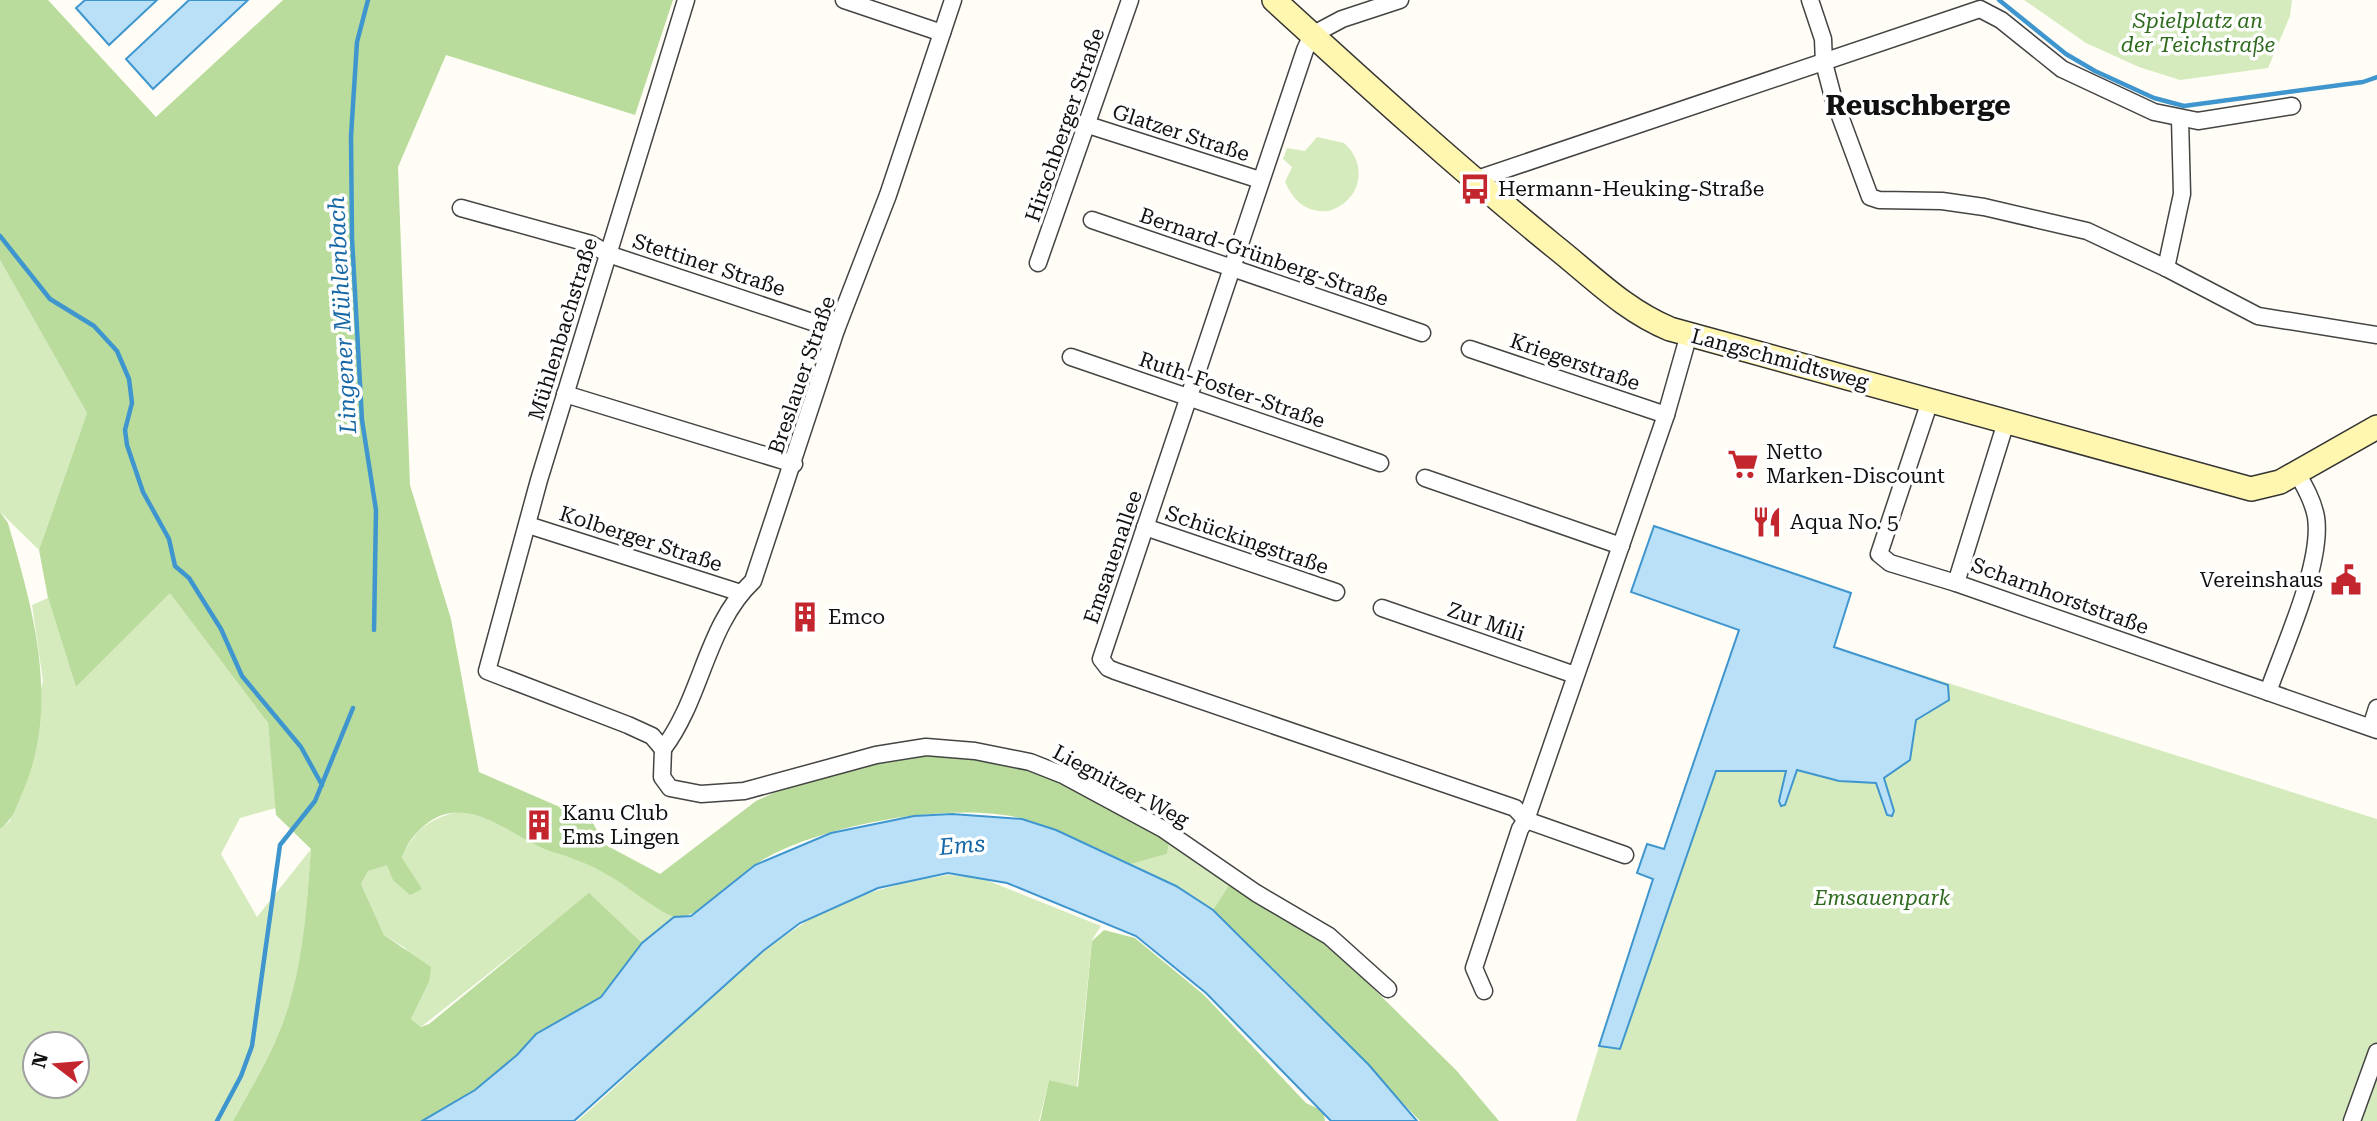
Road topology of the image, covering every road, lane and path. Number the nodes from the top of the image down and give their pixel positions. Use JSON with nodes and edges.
{"nodes":[{"id":1,"x":686,"y":0,"type":"edge"},
{"id":2,"x":844,"y":0,"type":"edge"},
{"id":3,"x":953,"y":0,"type":"edge"},
{"id":4,"x":1130,"y":0,"type":"edge"},
{"id":5,"x":1274,"y":0,"type":"edge"},
{"id":6,"x":1400,"y":0,"type":"edge"},
{"id":7,"x":1810,"y":0,"type":"edge"},
{"id":8,"x":942,"y":33,"type":"junction"},
{"id":9,"x":1312,"y":35,"type":"junction"},
{"id":10,"x":1824,"y":63,"type":"junction"},
{"id":11,"x":2292,"y":106,"type":"dead end"},
{"id":12,"x":2180,"y":119,"type":"junction"},
{"id":13,"x":1088,"y":125,"type":"junction"},
{"id":14,"x":1260,"y":180,"type":"junction"},
{"id":15,"x":1474,"y":180,"type":"junction"},
{"id":16,"x":461,"y":208,"type":"dead end"},
{"id":17,"x":1092,"y":220,"type":"dead end"},
{"id":18,"x":608,"y":254,"type":"junction"},
{"id":19,"x":1038,"y":263,"type":"dead end"},
{"id":20,"x":1232,"y":268,"type":"junction"},
{"id":21,"x":2166,"y":268,"type":"junction"},
{"id":22,"x":836,"y":330,"type":"junction"},
{"id":23,"x":1422,"y":333,"type":"dead end"},
{"id":24,"x":1689,"y":334,"type":"junction"},
{"id":25,"x":2377,"y":335,"type":"edge"},
{"id":26,"x":1470,"y":349,"type":"dead end"},
{"id":27,"x":1072,"y":357,"type":"dead end"},
{"id":28,"x":565,"y":394,"type":"junction"},
{"id":29,"x":1191,"y":398,"type":"junction"},
{"id":30,"x":1930,"y":401,"type":"junction"},
{"id":31,"x":1666,"y":415,"type":"junction"},
{"id":32,"x":2006,"y":422,"type":"junction"},
{"id":33,"x":2377,"y":427,"type":"edge"},
{"id":34,"x":1380,"y":463,"type":"dead end"},
{"id":35,"x":794,"y":464,"type":"junction"},
{"id":36,"x":2297,"y":473,"type":"junction"},
{"id":37,"x":1425,"y":478,"type":"dead end"},
{"id":38,"x":528,"y":525,"type":"junction"},
{"id":39,"x":1145,"y":527,"type":"junction"},
{"id":40,"x":1621,"y":546,"type":"junction"},
{"id":41,"x":1956,"y":583,"type":"junction"},
{"id":42,"x":1336,"y":592,"type":"dead end"},
{"id":43,"x":741,"y":593,"type":"junction"},
{"id":44,"x":1382,"y":608,"type":"dead end"},
{"id":45,"x":1576,"y":675,"type":"junction"},
{"id":46,"x":2268,"y":692,"type":"junction"},
{"id":47,"x":2377,"y":708,"type":"edge"},
{"id":48,"x":2374,"y":728,"type":"edge"},
{"id":49,"x":663,"y":749,"type":"junction"},
{"id":50,"x":1526,"y":820,"type":"junction"},
{"id":51,"x":1625,"y":855,"type":"dead end"},
{"id":52,"x":1388,"y":989,"type":"dead end"},
{"id":53,"x":1484,"y":991,"type":"dead end"},
{"id":54,"x":2377,"y":1052,"type":"edge"},
{"id":55,"x":2351,"y":1121,"type":"edge"}],
"edges":[{"from":1,"to":18,"type":"street","name":"Mühlenbachstraße"},
{"from":2,"to":8,"type":"street"},
{"from":3,"to":8,"type":"street","name":"Breslauer Straße"},
{"from":4,"to":13,"type":"street","name":"Hirschberger Straße"},
{"from":5,"to":9,"type":"street","name":"Langschmidtsweg"},
{"from":6,"to":9,"type":"street"},
{"from":7,"to":10,"type":"street"},
{"from":8,"to":22,"type":"street","name":"Breslauer Straße"},
{"from":9,"to":14,"type":"street","name":"Emsauenallee"},
{"from":9,"to":15,"type":"street","name":"Langschmidtsweg"},
{"from":10,"to":12,"type":"street"},
{"from":10,"to":15,"type":"street"},
{"from":10,"to":21,"type":"street"},
{"from":11,"to":12,"type":"street"},
{"from":12,"to":21,"type":"street"},
{"from":13,"to":14,"type":"street","name":"Glatzer Straße"},
{"from":13,"to":19,"type":"street","name":"Hirschberger Straße"},
{"from":14,"to":20,"type":"street","name":"Emsauenallee"},
{"from":15,"to":24,"type":"street","name":"Langschmidtsweg"},
{"from":16,"to":18,"type":"street","name":"Stettiner Straße"},
{"from":17,"to":20,"type":"street","name":"Bernard-Grünberg-Straße"},
{"from":18,"to":22,"type":"street","name":"Stettiner Straße"},
{"from":18,"to":28,"type":"street","name":"Mühlenbachstraße"},
{"from":20,"to":23,"type":"street","name":"Bernard-Grünberg-Straße"},
{"from":20,"to":29,"type":"street","name":"Emsauenallee"},
{"from":21,"to":25,"type":"street"},
{"from":22,"to":35,"type":"street","name":"Breslauer Straße"},
{"from":24,"to":30,"type":"street","name":"Langschmidtsweg"},
{"from":24,"to":31,"type":"street"},
{"from":26,"to":31,"type":"street","name":"Kriegerstraße"},
{"from":27,"to":29,"type":"street","name":"Ruth-Foster-Straße"},
{"from":28,"to":35,"type":"street"},
{"from":28,"to":38,"type":"street","name":"Mühlenbachstraße"},
{"from":29,"to":34,"type":"street","name":"Ruth-Foster-Straße"},
{"from":29,"to":39,"type":"street","name":"Emsauenallee"},
{"from":30,"to":32,"type":"street","name":"Langschmidtsweg"},
{"from":30,"to":41,"type":"street"},
{"from":31,"to":40,"type":"street"},
{"from":32,"to":36,"type":"street","name":"Langschmidtsweg"},
{"from":32,"to":41,"type":"street","name":"Scharnhorststraße"},
{"from":33,"to":36,"type":"street","name":"Langschmidtsweg"},
{"from":35,"to":43,"type":"street","name":"Breslauer Straße"},
{"from":36,"to":46,"type":"street"},
{"from":37,"to":40,"type":"street"},
{"from":38,"to":43,"type":"street","name":"Kolberger Straße"},
{"from":38,"to":49,"type":"street","name":"Mühlenbachstraße"},
{"from":39,"to":42,"type":"street","name":"Schückingstraße"},
{"from":39,"to":50,"type":"street","name":"Emsauenallee"},
{"from":40,"to":45,"type":"street"},
{"from":41,"to":46,"type":"street","name":"Scharnhorststraße"},
{"from":43,"to":49,"type":"street","name":"Breslauer Straße"},
{"from":44,"to":45,"type":"street","name":"Zur Mili"},
{"from":45,"to":50,"type":"street"},
{"from":46,"to":48,"type":"street","name":"Scharnhorststraße"},
{"from":47,"to":48,"type":"street","name":"Scharnhorststraße"},
{"from":49,"to":52,"type":"street","name":"Liegnitzer Weg"},
{"from":50,"to":51,"type":"street"},
{"from":50,"to":53,"type":"street"},
{"from":54,"to":55,"type":"street"}]}
